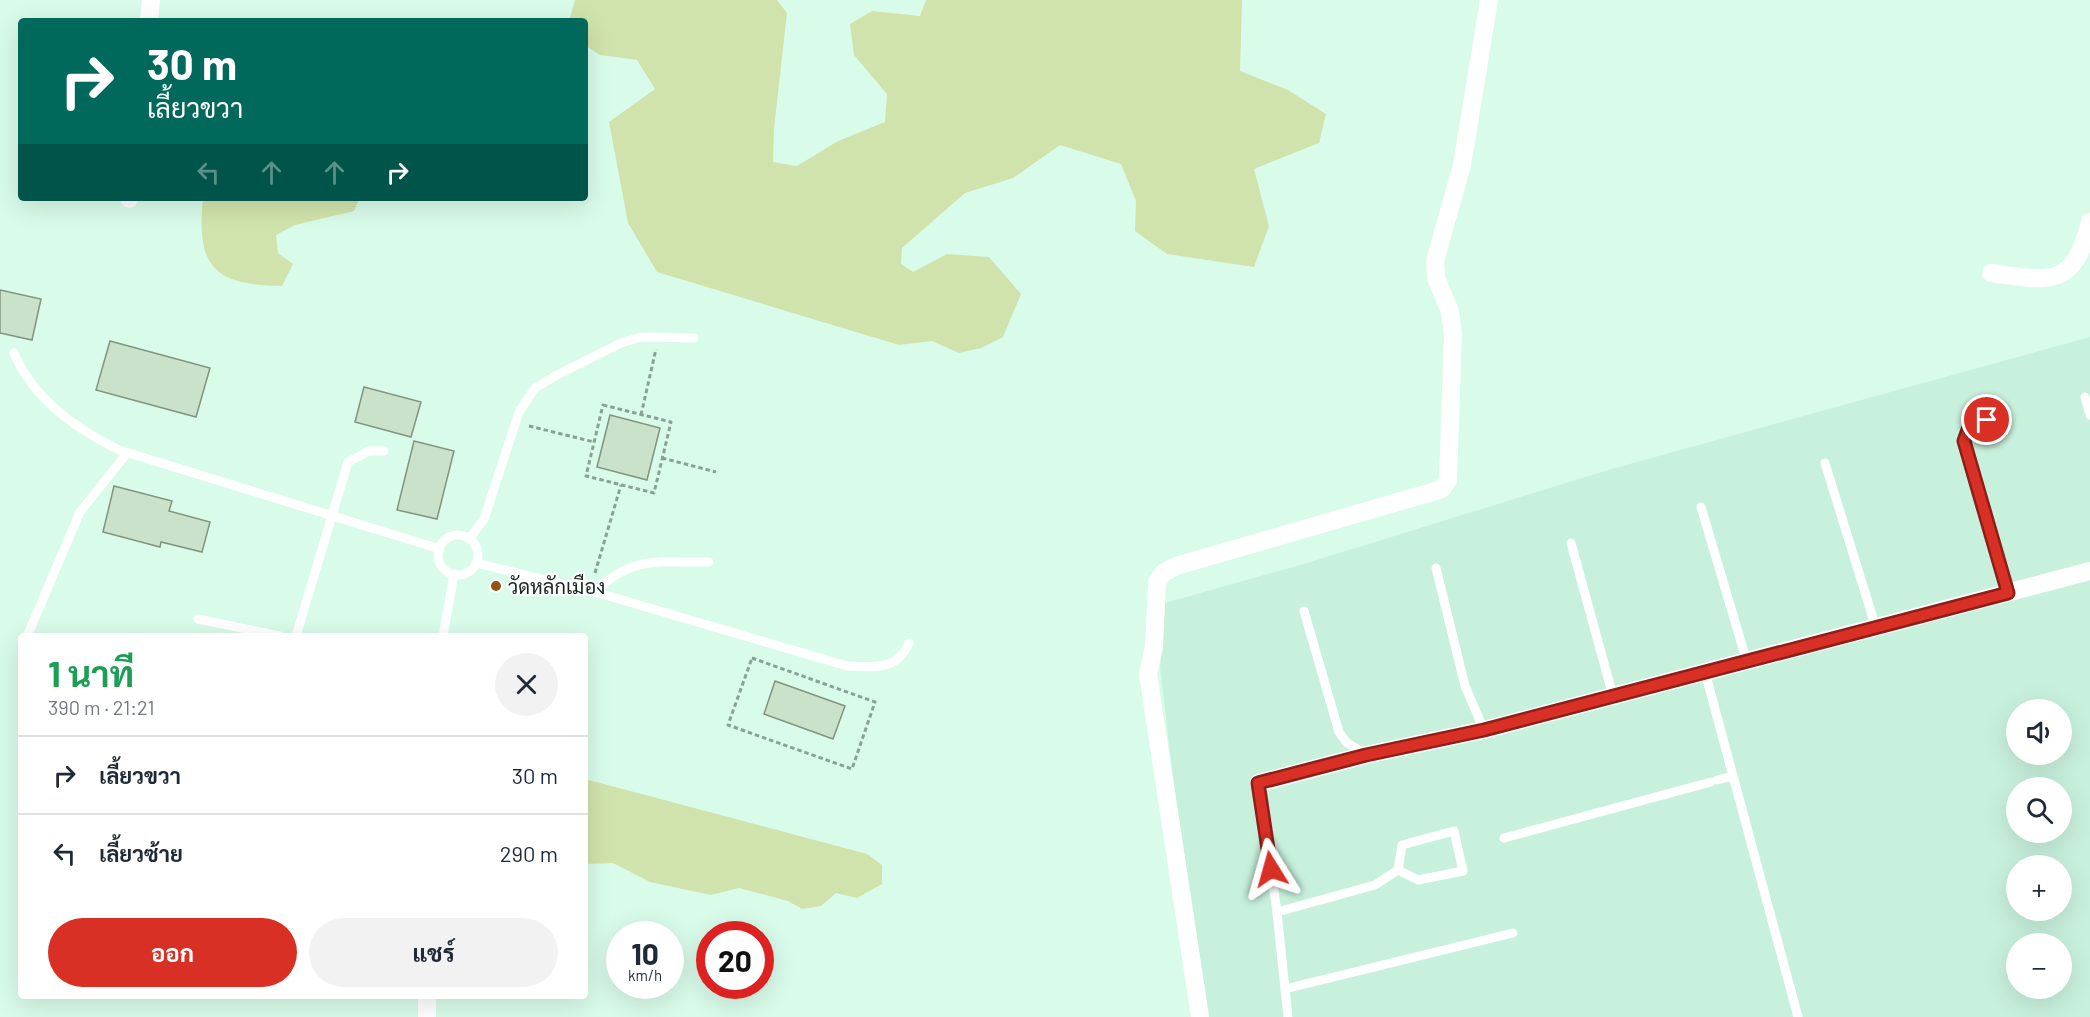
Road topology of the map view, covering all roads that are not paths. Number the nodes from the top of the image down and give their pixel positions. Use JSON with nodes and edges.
{"nodes":[{"id":1,"x":151,"y":0,"type":"edge"},
{"id":2,"x":1489,"y":0,"type":"edge"},
{"id":3,"x":149,"y":18,"type":"edge"},
{"id":4,"x":2090,"y":222,"type":"edge"},
{"id":5,"x":1991,"y":273,"type":"dead end"},
{"id":6,"x":694,"y":338,"type":"dead end"},
{"id":7,"x":14,"y":352,"type":"dead end"},
{"id":8,"x":2085,"y":397,"type":"dead end"},
{"id":9,"x":2090,"y":415,"type":"edge"},
{"id":10,"x":1987,"y":420,"type":"dead end"},
{"id":11,"x":384,"y":451,"type":"dead end"},
{"id":12,"x":127,"y":453,"type":"junction"},
{"id":13,"x":1826,"y":463,"type":"dead end"},
{"id":14,"x":1701,"y":507,"type":"dead end"},
{"id":15,"x":332,"y":515,"type":"junction"},
{"id":16,"x":469,"y":539,"type":"junction"},
{"id":17,"x":1571,"y":543,"type":"dead end"},
{"id":18,"x":440,"y":549,"type":"junction"},
{"id":19,"x":709,"y":562,"type":"dead end"},
{"id":20,"x":476,"y":563,"type":"junction"},
{"id":21,"x":1436,"y":568,"type":"dead end"},
{"id":22,"x":2090,"y":571,"type":"edge"},
{"id":23,"x":454,"y":574,"type":"junction"},
{"id":24,"x":593,"y":592,"type":"junction"},
{"id":25,"x":2008,"y":593,"type":"junction"},
{"id":26,"x":1304,"y":611,"type":"dead end"},
{"id":27,"x":198,"y":620,"type":"dead end"},
{"id":28,"x":1876,"y":628,"type":"junction"},
{"id":29,"x":28,"y":633,"type":"edge"},
{"id":30,"x":265,"y":633,"type":"edge"},
{"id":31,"x":297,"y":633,"type":"edge"},
{"id":32,"x":444,"y":633,"type":"edge"},
{"id":33,"x":909,"y":643,"type":"dead end"},
{"id":34,"x":1747,"y":662,"type":"junction"},
{"id":35,"x":1705,"y":672,"type":"junction"},
{"id":36,"x":1613,"y":696,"type":"junction"},
{"id":37,"x":1484,"y":730,"type":"junction"},
{"id":38,"x":1366,"y":755,"type":"junction"},
{"id":39,"x":1733,"y":776,"type":"junction"},
{"id":40,"x":1258,"y":783,"type":"joint"},
{"id":41,"x":1504,"y":838,"type":"dead end"},
{"id":42,"x":1398,"y":870,"type":"junction"},
{"id":43,"x":1278,"y":912,"type":"junction"},
{"id":44,"x":1513,"y":933,"type":"dead end"},
{"id":45,"x":1285,"y":989,"type":"junction"},
{"id":46,"x":427,"y":999,"type":"edge"},
{"id":47,"x":427,"y":1017,"type":"edge"},
{"id":48,"x":1200,"y":1017,"type":"edge"},
{"id":49,"x":1288,"y":1017,"type":"edge"},
{"id":50,"x":1798,"y":1017,"type":"edge"}],
"edges":[{"from":1,"to":3,"type":"street"},
{"from":2,"to":48,"type":"street"},
{"from":4,"to":5,"type":"street"},
{"from":6,"to":16,"type":"lane"},
{"from":7,"to":12,"type":"lane"},
{"from":8,"to":9,"type":"lane"},
{"from":10,"to":25,"type":"lane"},
{"from":11,"to":15,"type":"lane"},
{"from":12,"to":15,"type":"lane"},
{"from":12,"to":29,"type":"lane"},
{"from":13,"to":28,"type":"lane"},
{"from":14,"to":34,"type":"lane"},
{"from":15,"to":18,"type":"lane"},
{"from":15,"to":31,"type":"lane"},
{"from":16,"to":18,"type":"lane"},
{"from":16,"to":20,"type":"lane"},
{"from":17,"to":36,"type":"lane"},
{"from":18,"to":23,"type":"lane"},
{"from":19,"to":24,"type":"lane"},
{"from":20,"to":23,"type":"lane"},
{"from":20,"to":24,"type":"lane"},
{"from":21,"to":37,"type":"lane"},
{"from":22,"to":25,"type":"street"},
{"from":23,"to":32,"type":"lane"},
{"from":24,"to":33,"type":"lane"},
{"from":25,"to":28,"type":"street"},
{"from":26,"to":38,"type":"lane"},
{"from":27,"to":30,"type":"lane"},
{"from":28,"to":34,"type":"street"},
{"from":34,"to":35,"type":"street"},
{"from":35,"to":36,"type":"street"},
{"from":35,"to":39,"type":"lane"},
{"from":36,"to":37,"type":"street"},
{"from":37,"to":38,"type":"street"},
{"from":38,"to":40,"type":"street"},
{"from":39,"to":41,"type":"lane"},
{"from":39,"to":50,"type":"lane"},
{"from":40,"to":43,"type":"lane"},
{"from":42,"to":42,"type":"lane"},
{"from":42,"to":43,"type":"lane"},
{"from":43,"to":45,"type":"lane"},
{"from":44,"to":45,"type":"lane"},
{"from":45,"to":49,"type":"lane"},
{"from":46,"to":47,"type":"street"}]}
